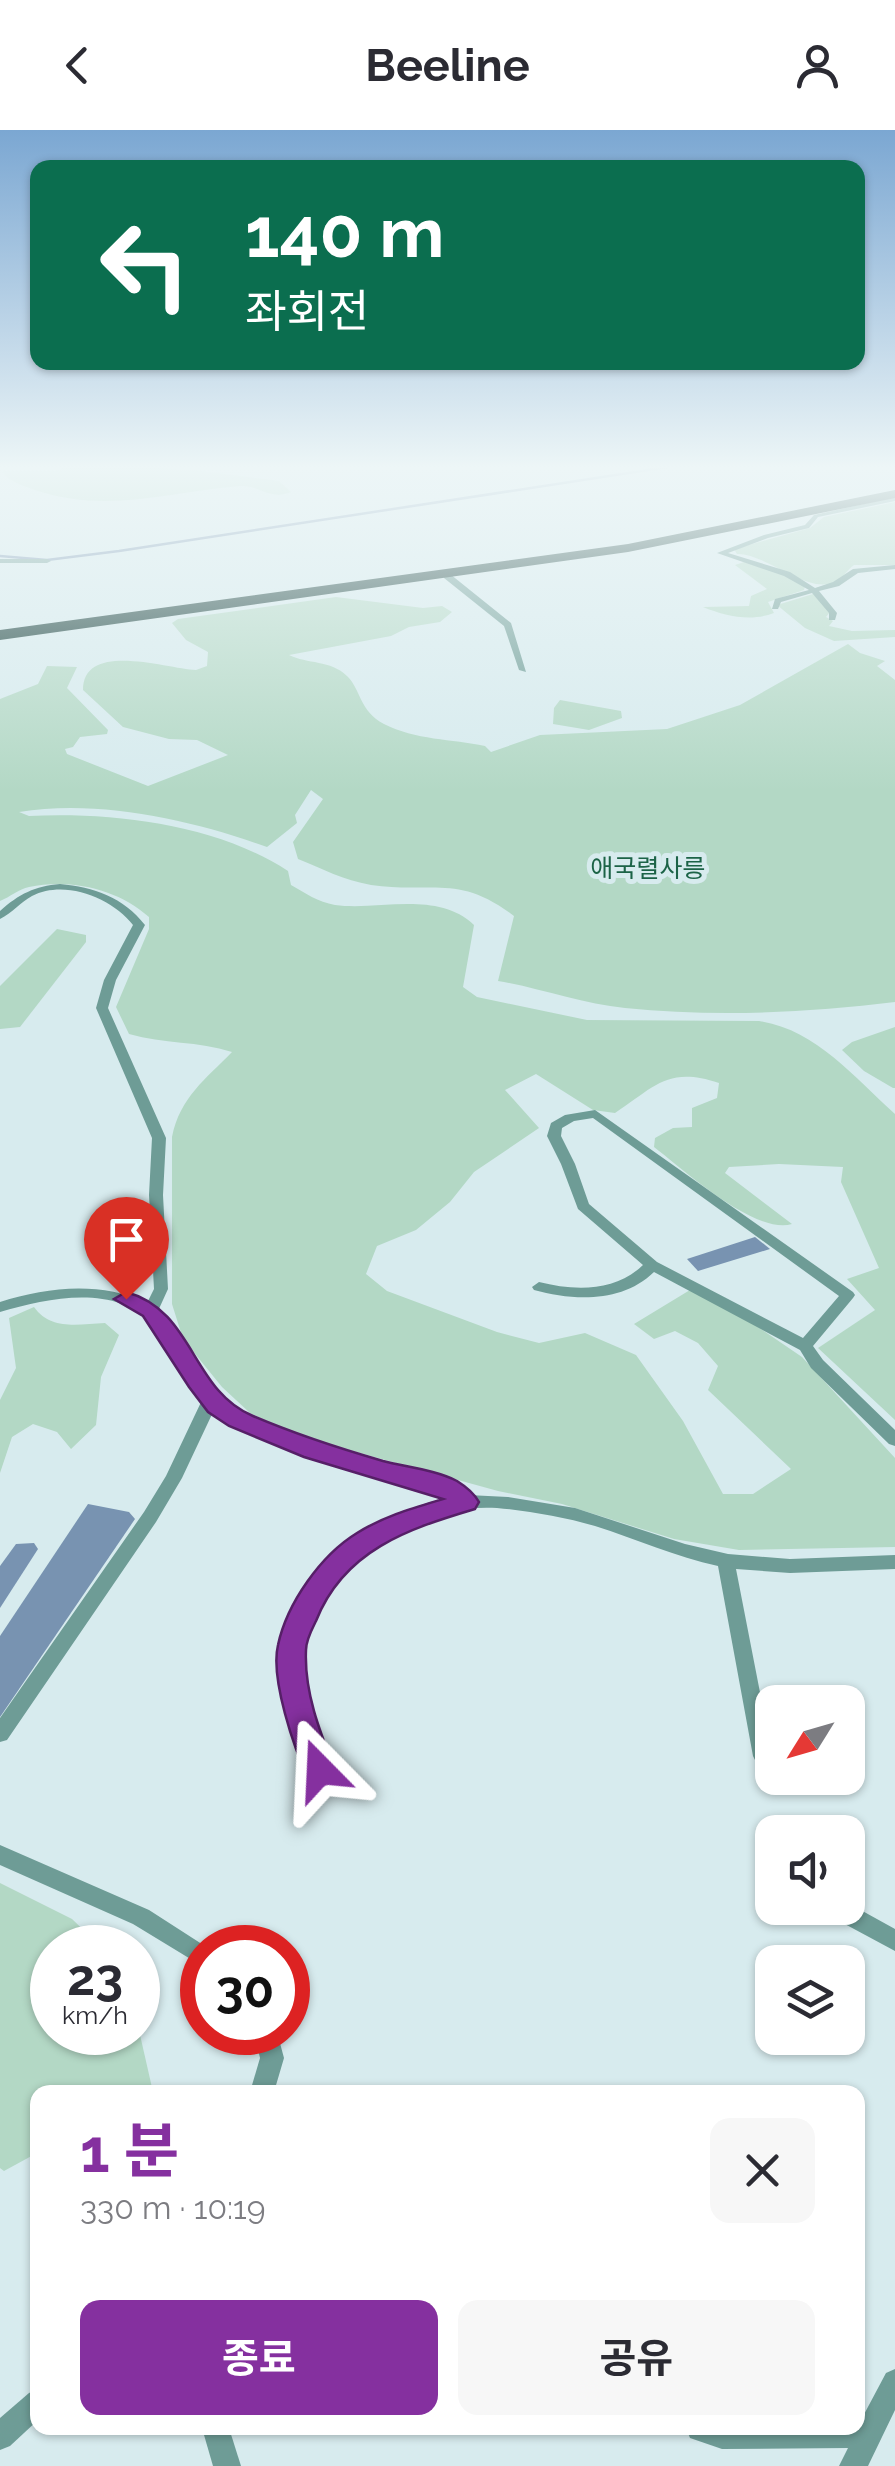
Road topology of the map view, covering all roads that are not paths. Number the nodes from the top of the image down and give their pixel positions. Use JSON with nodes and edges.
{"nodes":[{"id":1,"x":453,"y":573,"type":"edge"},
{"id":2,"x":467,"y":573,"type":"edge"},
{"id":3,"x":781,"y":573,"type":"edge"},
{"id":4,"x":852,"y":573,"type":"edge"},
{"id":5,"x":447,"y":576,"type":"junction"},
{"id":6,"x":815,"y":591,"type":"junction"},
{"id":7,"x":775,"y":607,"type":"dead end"},
{"id":8,"x":832,"y":618,"type":"dead end"},
{"id":9,"x":0,"y":636,"type":"edge"},
{"id":10,"x":522,"y":670,"type":"dead end"},
{"id":11,"x":27,"y":895,"type":"junction"},
{"id":12,"x":0,"y":905,"type":"edge"},
{"id":13,"x":0,"y":916,"type":"edge"},
{"id":14,"x":652,"y":1266,"type":"junction"},
{"id":15,"x":538,"y":1287,"type":"dead end"},
{"id":16,"x":0,"y":1307,"type":"edge"},
{"id":17,"x":151,"y":1310,"type":"junction"},
{"id":18,"x":804,"y":1346,"type":"junction"},
{"id":19,"x":211,"y":1398,"type":"junction"},
{"id":20,"x":895,"y":1440,"type":"edge"},
{"id":21,"x":466,"y":1502,"type":"junction"},
{"id":22,"x":726,"y":1561,"type":"junction"},
{"id":23,"x":895,"y":1562,"type":"edge"},
{"id":24,"x":755,"y":1718,"type":"edge"},
{"id":25,"x":0,"y":1734,"type":"edge"},
{"id":26,"x":320,"y":1770,"type":"dead end"},
{"id":27,"x":0,"y":1854,"type":"edge"},
{"id":28,"x":865,"y":1924,"type":"edge"},
{"id":29,"x":895,"y":1941,"type":"edge"},
{"id":30,"x":180,"y":1942,"type":"edge"},
{"id":31,"x":271,"y":2055,"type":"edge"},
{"id":32,"x":264,"y":2085,"type":"edge"},
{"id":33,"x":895,"y":2382,"type":"edge"},
{"id":34,"x":30,"y":2409,"type":"edge"},
{"id":35,"x":865,"y":2434,"type":"edge"},
{"id":36,"x":869,"y":2434,"type":"junction"},
{"id":37,"x":218,"y":2435,"type":"edge"},
{"id":38,"x":0,"y":2436,"type":"edge"},
{"id":39,"x":227,"y":2466,"type":"edge"},
{"id":40,"x":853,"y":2466,"type":"edge"}],
"edges":[{"from":1,"to":9,"type":"highway"},
{"from":2,"to":5,"type":"highway"},
{"from":3,"to":6,"type":"street"},
{"from":4,"to":6,"type":"street"},
{"from":5,"to":9,"type":"highway"},
{"from":5,"to":10,"type":"street"},
{"from":6,"to":7,"type":"street"},
{"from":6,"to":8,"type":"street"},
{"from":11,"to":12,"type":"street"},
{"from":11,"to":13,"type":"street"},
{"from":11,"to":17,"type":"street"},
{"from":14,"to":15,"type":"street"},
{"from":14,"to":18,"type":"street"},
{"from":14,"to":18,"type":"street"},
{"from":16,"to":17,"type":"street"},
{"from":17,"to":19,"type":"street"},
{"from":18,"to":20,"type":"street"},
{"from":19,"to":21,"type":"street"},
{"from":19,"to":25,"type":"street"},
{"from":21,"to":22,"type":"street"},
{"from":21,"to":26,"type":"street"},
{"from":22,"to":23,"type":"street"},
{"from":22,"to":24,"type":"street"},
{"from":27,"to":30,"type":"street"},
{"from":28,"to":29,"type":"street"},
{"from":31,"to":32,"type":"street"},
{"from":33,"to":36,"type":"street"},
{"from":34,"to":38,"type":"street"},
{"from":35,"to":36,"type":"street"},
{"from":36,"to":40,"type":"street"},
{"from":37,"to":39,"type":"street"}]}
